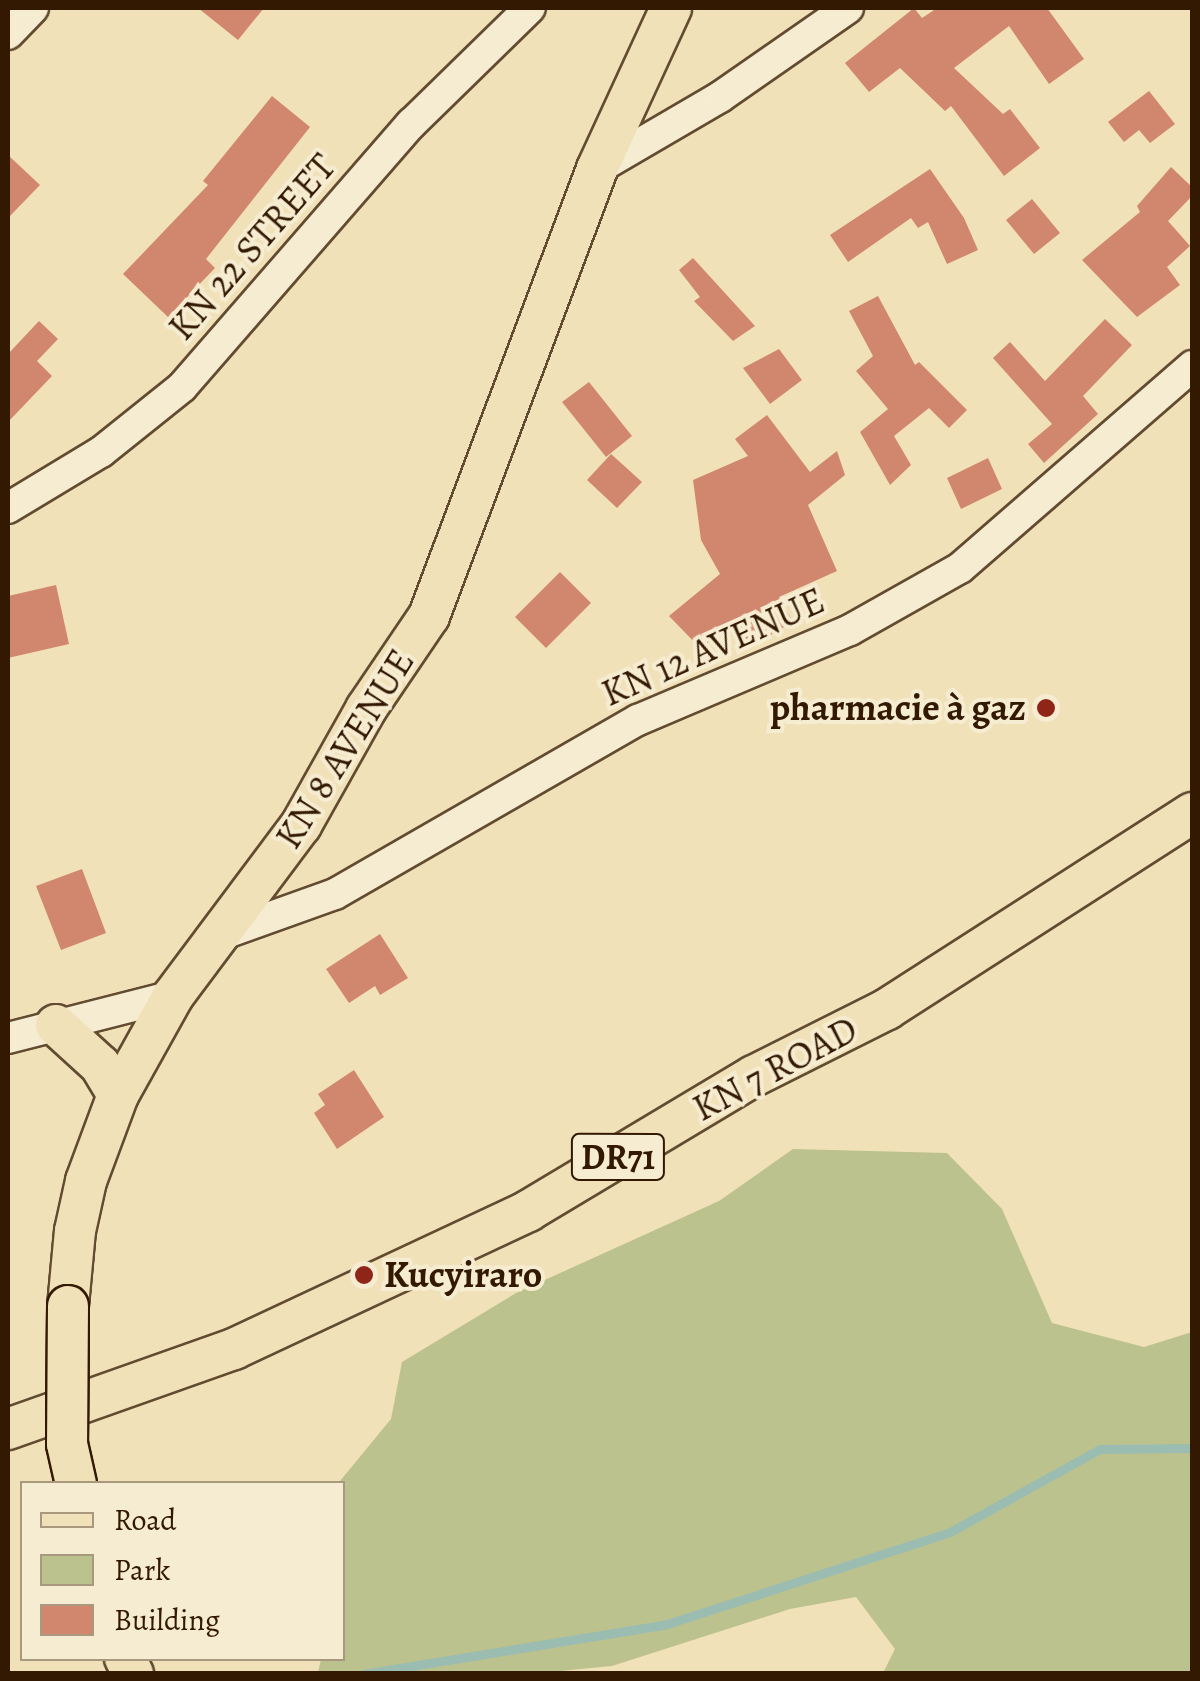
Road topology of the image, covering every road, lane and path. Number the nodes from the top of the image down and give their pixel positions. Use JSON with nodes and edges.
{"nodes":[{"id":1,"x":33,"y":8,"type":"edge"},
{"id":2,"x":530,"y":8,"type":"edge"},
{"id":3,"x":671,"y":8,"type":"edge"},
{"id":4,"x":848,"y":8,"type":"edge"},
{"id":5,"x":8,"y":34,"type":"edge"},
{"id":6,"x":597,"y":168,"type":"junction"},
{"id":7,"x":1192,"y":366,"type":"edge"},
{"id":8,"x":8,"y":508,"type":"edge"},
{"id":9,"x":1192,"y":813,"type":"edge"},
{"id":10,"x":223,"y":934,"type":"junction"},
{"id":11,"x":173,"y":996,"type":"junction"},
{"id":12,"x":56,"y":1024,"type":"junction"},
{"id":13,"x":8,"y":1038,"type":"edge"},
{"id":14,"x":118,"y":1096,"type":"junction"},
{"id":15,"x":8,"y":1430,"type":"edge"},
{"id":16,"x":75,"y":1481,"type":"edge"}],
"edges":[{"from":1,"to":5,"type":"street"},
{"from":2,"to":8,"type":"street","name":"KN 22 STREET"},
{"from":3,"to":6,"type":"main road","name":"KN 8 AVENUE"},
{"from":4,"to":6,"type":"street"},
{"from":6,"to":10,"type":"main road","name":"KN 8 AVENUE"},
{"from":7,"to":10,"type":"street","name":"KN 12 AVENUE"},
{"from":9,"to":15,"type":"main road","name":"KN 7 ROAD","number":"DR71"},
{"from":10,"to":11,"type":"main road","name":"KN 8 AVENUE"},
{"from":11,"to":12,"type":"street"},
{"from":11,"to":14,"type":"main road","name":"KN 8 AVENUE"},
{"from":12,"to":13,"type":"street"},
{"from":12,"to":14,"type":"main road"},
{"from":14,"to":16,"type":"main road","name":"KN 8 AVENUE","bridge":true}]}
